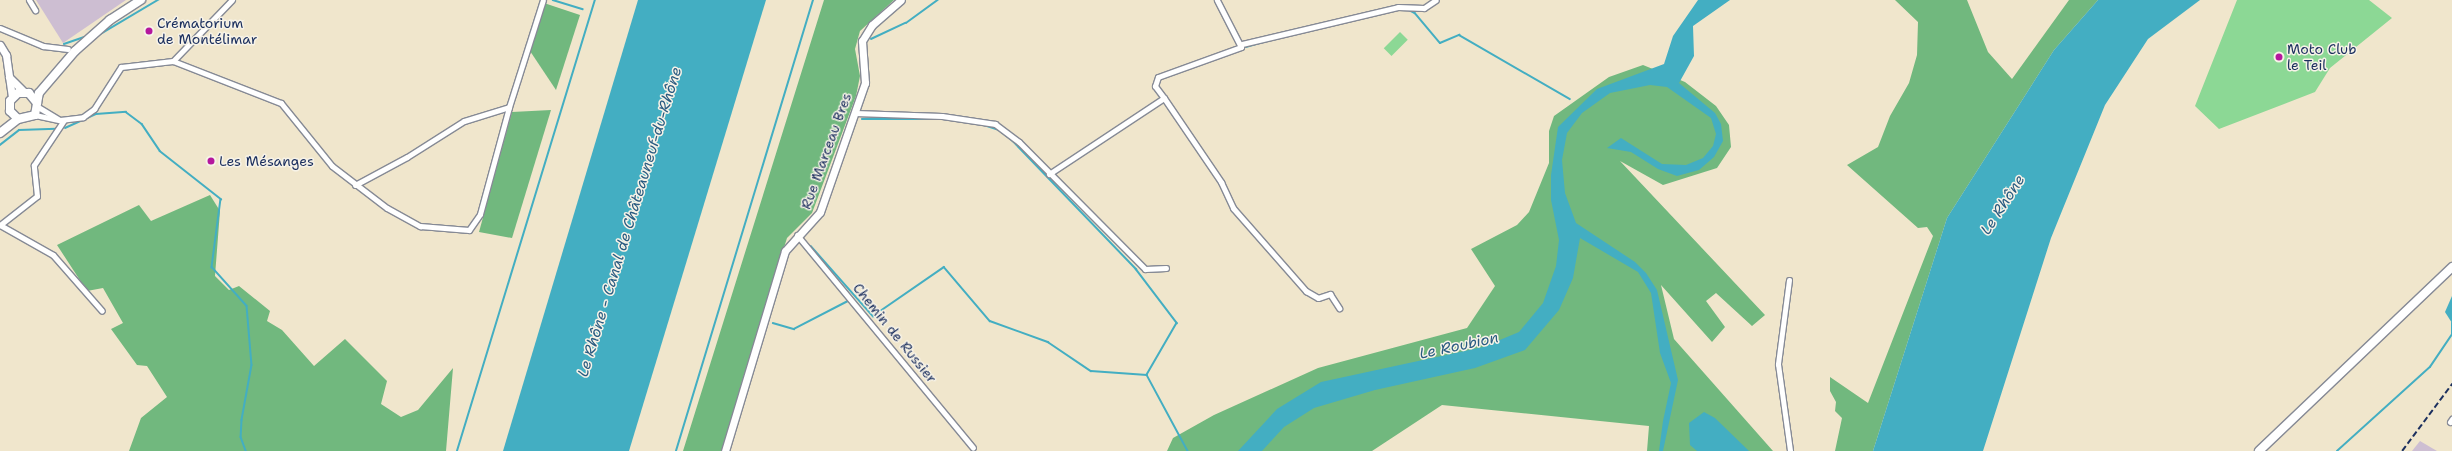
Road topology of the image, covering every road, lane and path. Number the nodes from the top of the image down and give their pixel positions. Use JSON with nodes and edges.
{"nodes":[{"id":1,"x":29,"y":0,"type":"edge"},
{"id":2,"x":141,"y":0,"type":"edge"},
{"id":3,"x":232,"y":0,"type":"edge"},
{"id":4,"x":544,"y":0,"type":"edge"},
{"id":5,"x":901,"y":0,"type":"edge"},
{"id":6,"x":1217,"y":0,"type":"edge"},
{"id":7,"x":1436,"y":0,"type":"edge"},
{"id":8,"x":35,"y":10,"type":"dead end"},
{"id":9,"x":0,"y":28,"type":"edge"},
{"id":10,"x":0,"y":45,"type":"edge"},
{"id":11,"x":1242,"y":46,"type":"junction"},
{"id":12,"x":68,"y":49,"type":"dead end"},
{"id":13,"x":173,"y":61,"type":"junction"},
{"id":14,"x":6,"y":72,"type":"junction"},
{"id":15,"x":51,"y":78,"type":"junction"},
{"id":16,"x":27,"y":93,"type":"junction"},
{"id":17,"x":12,"y":98,"type":"junction"},
{"id":18,"x":1164,"y":98,"type":"junction"},
{"id":19,"x":509,"y":107,"type":"junction"},
{"id":20,"x":37,"y":108,"type":"junction"},
{"id":21,"x":10,"y":112,"type":"junction"},
{"id":22,"x":855,"y":113,"type":"junction"},
{"id":23,"x":18,"y":119,"type":"junction"},
{"id":24,"x":62,"y":120,"type":"junction"},
{"id":25,"x":0,"y":128,"type":"edge"},
{"id":26,"x":0,"y":133,"type":"edge"},
{"id":27,"x":1049,"y":174,"type":"junction"},
{"id":28,"x":355,"y":185,"type":"junction"},
{"id":29,"x":0,"y":225,"type":"edge"},
{"id":30,"x":797,"y":235,"type":"junction"},
{"id":31,"x":2452,"y":267,"type":"edge"},
{"id":32,"x":1166,"y":268,"type":"dead end"},
{"id":33,"x":1789,"y":280,"type":"dead end"},
{"id":34,"x":1339,"y":308,"type":"dead end"},
{"id":35,"x":102,"y":311,"type":"dead end"},
{"id":36,"x":973,"y":448,"type":"dead end"},
{"id":37,"x":725,"y":451,"type":"edge"},
{"id":38,"x":1790,"y":451,"type":"edge"},
{"id":39,"x":2259,"y":451,"type":"edge"}],
"edges":[{"from":1,"to":8,"type":"street"},
{"from":2,"to":15,"type":"main road"},
{"from":3,"to":13,"type":"street"},
{"from":4,"to":19,"type":"street"},
{"from":5,"to":22,"type":"street","name":"Rue Marceau Bres"},
{"from":6,"to":11,"type":"street"},
{"from":7,"to":11,"type":"street"},
{"from":9,"to":12,"type":"street"},
{"from":10,"to":14,"type":"street"},
{"from":11,"to":18,"type":"street"},
{"from":13,"to":24,"type":"street"},
{"from":13,"to":28,"type":"street"},
{"from":14,"to":16,"type":"street"},
{"from":14,"to":17,"type":"street"},
{"from":15,"to":16,"type":"main road"},
{"from":15,"to":20,"type":"main road"},
{"from":16,"to":17,"type":"main road"},
{"from":16,"to":20,"type":"main road"},
{"from":17,"to":21,"type":"main road"},
{"from":18,"to":27,"type":"street"},
{"from":18,"to":34,"type":"street"},
{"from":19,"to":28,"type":"street"},
{"from":19,"to":28,"type":"street"},
{"from":20,"to":23,"type":"main road"},
{"from":20,"to":24,"type":"street"},
{"from":20,"to":24,"type":"street"},
{"from":21,"to":23,"type":"main road"},
{"from":21,"to":25,"type":"main road"},
{"from":22,"to":27,"type":"street"},
{"from":22,"to":30,"type":"street","name":"Rue Marceau Bres"},
{"from":23,"to":26,"type":"main road"},
{"from":24,"to":29,"type":"street"},
{"from":27,"to":32,"type":"street"},
{"from":29,"to":35,"type":"street"},
{"from":30,"to":36,"type":"street","name":"Chemin de Russier"},
{"from":30,"to":37,"type":"street","name":"Rue Marceau Bres"},
{"from":31,"to":39,"type":"main road"},
{"from":33,"to":38,"type":"street"}]}
